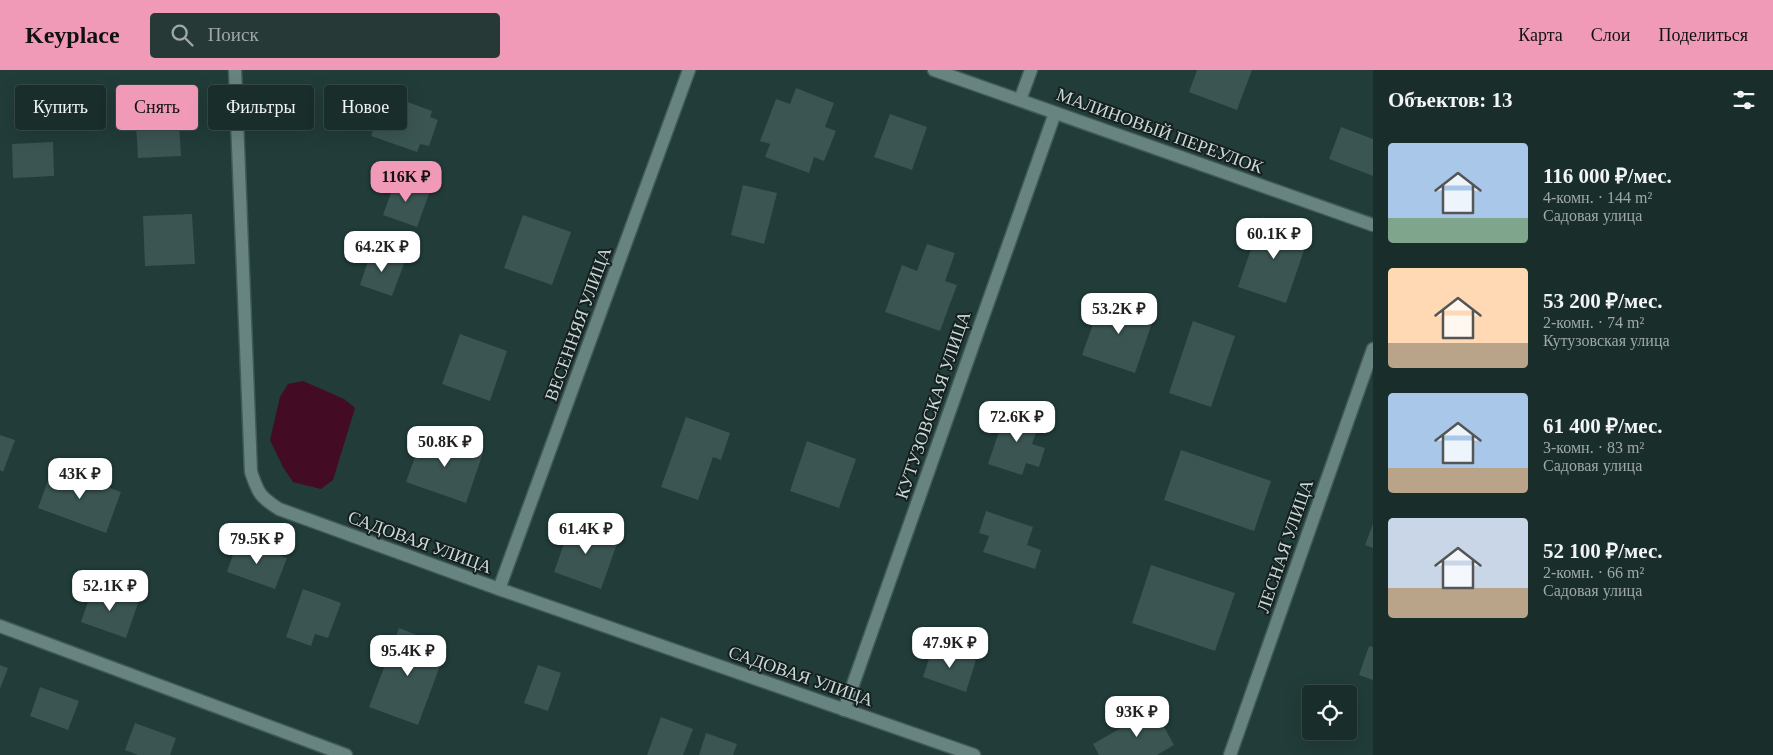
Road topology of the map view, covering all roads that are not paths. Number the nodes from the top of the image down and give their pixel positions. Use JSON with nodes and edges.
{"nodes":[{"id":1,"x":235,"y":70,"type":"edge"},
{"id":2,"x":689,"y":70,"type":"edge"},
{"id":3,"x":934,"y":70,"type":"edge"},
{"id":4,"x":1031,"y":70,"type":"edge"},
{"id":5,"x":1020,"y":100,"type":"junction"},
{"id":6,"x":1055,"y":113,"type":"junction"},
{"id":7,"x":1373,"y":225,"type":"edge"},
{"id":8,"x":1373,"y":350,"type":"edge"},
{"id":9,"x":499,"y":590,"type":"junction"},
{"id":10,"x":0,"y":626,"type":"edge"},
{"id":11,"x":844,"y":710,"type":"junction"},
{"id":12,"x":346,"y":755,"type":"edge"},
{"id":13,"x":974,"y":755,"type":"edge"},
{"id":14,"x":1230,"y":755,"type":"edge"}],
"edges":[{"from":1,"to":9,"type":"street","name":"САДОВАЯ УЛИЦА"},
{"from":2,"to":9,"type":"street","name":"ВЕСЕННЯЯ УЛИЦА"},
{"from":3,"to":5,"type":"street","name":"МАЛИНОВЫЙ ПЕРЕУЛОК"},
{"from":4,"to":5,"type":"street"},
{"from":5,"to":6,"type":"street","name":"МАЛИНОВЫЙ ПЕРЕУЛОК"},
{"from":6,"to":7,"type":"street","name":"МАЛИНОВЫЙ ПЕРЕУЛОК"},
{"from":6,"to":11,"type":"street","name":"КУТУЗОВСКАЯ УЛИЦА"},
{"from":8,"to":14,"type":"street","name":"ЛЕСНАЯ УЛИЦА"},
{"from":9,"to":11,"type":"street","name":"САДОВАЯ УЛИЦА"},
{"from":10,"to":12,"type":"street"},
{"from":11,"to":13,"type":"street","name":"САДОВАЯ УЛИЦА"}]}
